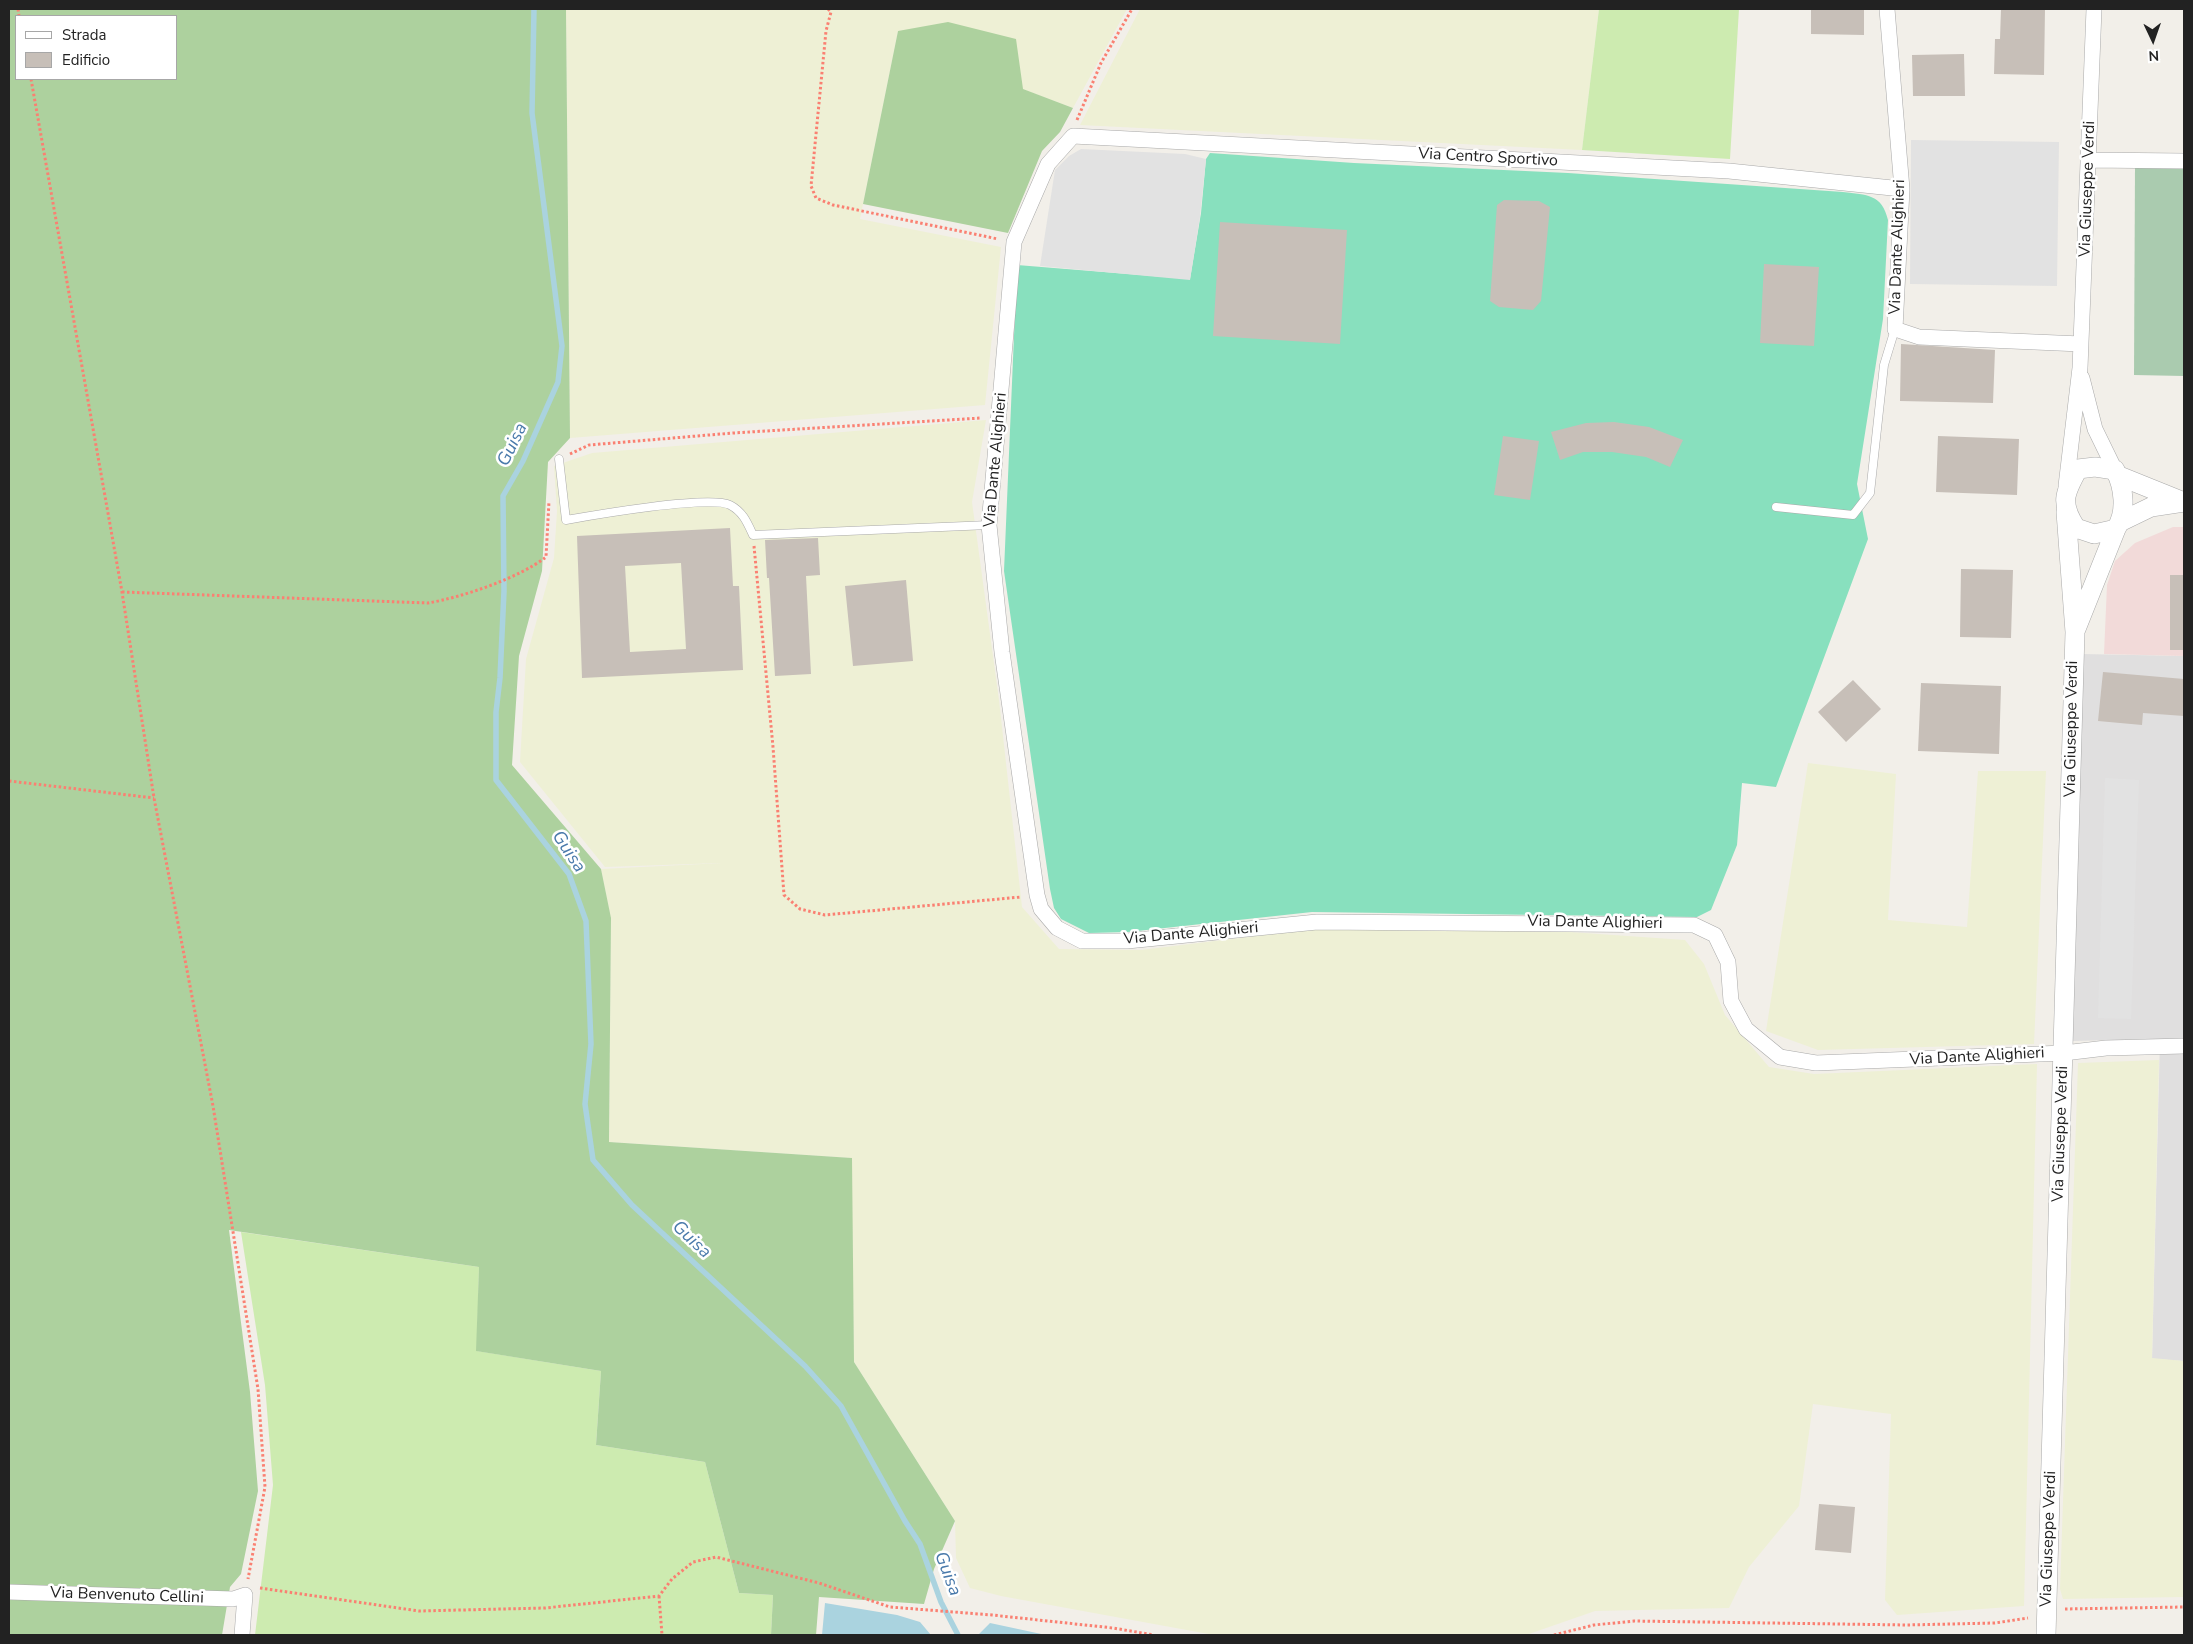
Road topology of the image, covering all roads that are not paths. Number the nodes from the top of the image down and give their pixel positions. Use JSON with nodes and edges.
{"nodes":[{"id":1,"x":1887,"y":9,"type":"edge"},
{"id":2,"x":2094,"y":9,"type":"edge"},
{"id":3,"x":1073,"y":136,"type":"joint"},
{"id":4,"x":2090,"y":160,"type":"junction"},
{"id":5,"x":2184,"y":161,"type":"edge"},
{"id":6,"x":1902,"y":189,"type":"junction"},
{"id":7,"x":1895,"y":329,"type":"junction"},
{"id":8,"x":2081,"y":344,"type":"junction"},
{"id":9,"x":2080,"y":368,"type":"junction"},
{"id":10,"x":559,"y":459,"type":"road end"},
{"id":11,"x":2116,"y":472,"type":"junction"},
{"id":12,"x":2066,"y":490,"type":"junction"},
{"id":13,"x":2184,"y":502,"type":"edge"},
{"id":14,"x":1776,"y":507,"type":"dead end"},
{"id":15,"x":2066,"y":512,"type":"junction"},
{"id":16,"x":989,"y":525,"type":"junction"},
{"id":17,"x":2118,"y":526,"type":"junction"},
{"id":18,"x":2075,"y":632,"type":"junction"},
{"id":19,"x":2184,"y":1046,"type":"edge"},
{"id":20,"x":2064,"y":1053,"type":"junction"},
{"id":21,"x":9,"y":1592,"type":"edge"},
{"id":22,"x":242,"y":1635,"type":"edge"},
{"id":23,"x":2046,"y":1635,"type":"edge"}],
"edges":[{"from":1,"to":6,"type":"street","name":"Via Dante Alighieri"},
{"from":2,"to":4,"type":"street","name":"Via Giuseppe Verdi"},
{"from":3,"to":6,"type":"street","name":"Via Centro Sportivo"},
{"from":3,"to":16,"type":"street","name":"Via Dante Alighieri"},
{"from":4,"to":5,"type":"street"},
{"from":4,"to":8,"type":"street","name":"Via Giuseppe Verdi"},
{"from":6,"to":7,"type":"street","name":"Via Dante Alighieri"},
{"from":7,"to":8,"type":"street","name":"Via Dante Alighieri"},
{"from":7,"to":14,"type":"lane"},
{"from":8,"to":9,"type":"street","name":"Via Giuseppe Verdi"},
{"from":9,"to":11,"type":"street","name":"Via Giuseppe Verdi"},
{"from":9,"to":12,"type":"street","name":"Via Giuseppe Verdi"},
{"from":10,"to":16,"type":"lane"},
{"from":11,"to":12,"type":"street"},
{"from":11,"to":13,"type":"street"},
{"from":11,"to":17,"type":"street"},
{"from":12,"to":15,"type":"street"},
{"from":13,"to":17,"type":"street"},
{"from":15,"to":17,"type":"street"},
{"from":15,"to":18,"type":"street","name":"Via Giuseppe Verdi"},
{"from":16,"to":20,"type":"street","name":"Via Dante Alighieri"},
{"from":17,"to":18,"type":"street","name":"Via Giuseppe Verdi"},
{"from":18,"to":20,"type":"street","name":"Via Giuseppe Verdi"},
{"from":19,"to":20,"type":"street","name":"Via Dante Alighieri"},
{"from":20,"to":23,"type":"street","name":"Via Giuseppe Verdi"},
{"from":21,"to":22,"type":"street","name":"Via Benvenuto Cellini"}]}
